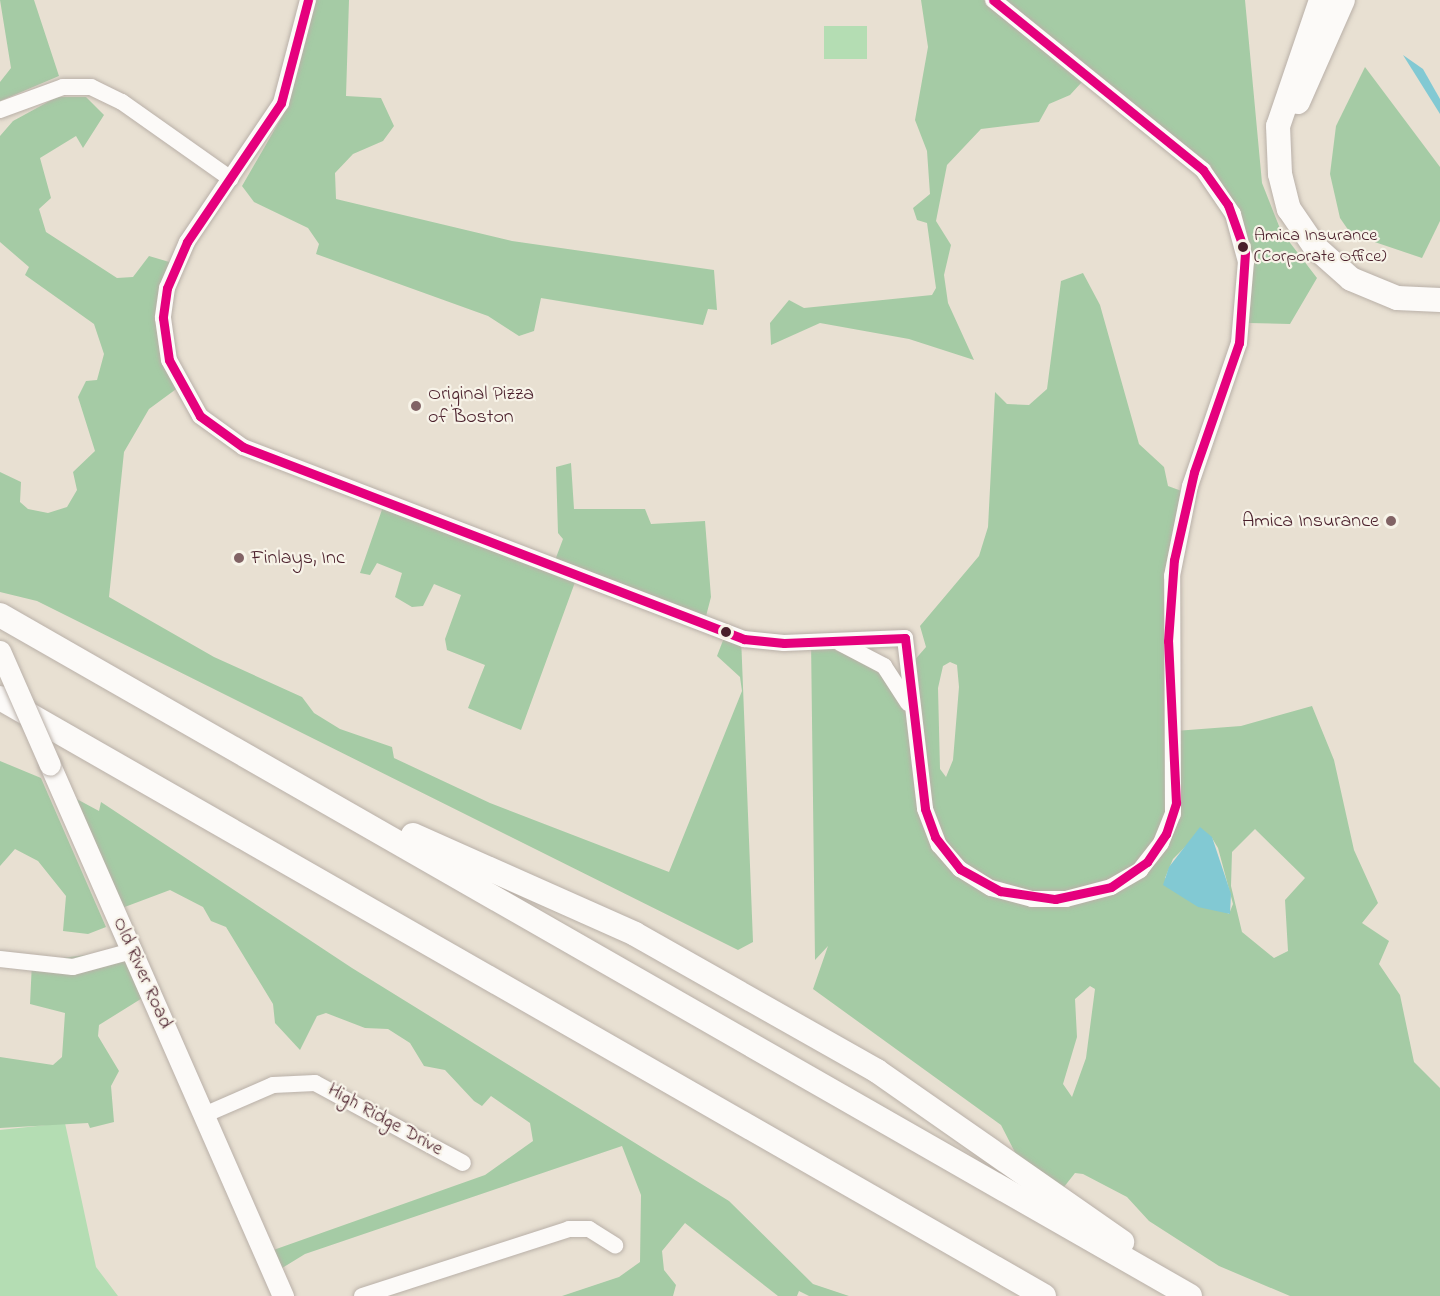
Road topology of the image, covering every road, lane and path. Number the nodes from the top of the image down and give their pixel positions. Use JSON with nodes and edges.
{"nodes":[{"id":1,"x":309,"y":0,"type":"edge"},
{"id":2,"x":993,"y":0,"type":"edge"},
{"id":3,"x":1343,"y":0,"type":"edge"},
{"id":4,"x":1319,"y":4,"type":"edge"},
{"id":5,"x":0,"y":110,"type":"edge"},
{"id":6,"x":231,"y":179,"type":"junction"},
{"id":7,"x":1440,"y":289,"type":"edge"},
{"id":8,"x":1440,"y":300,"type":"edge"},
{"id":9,"x":0,"y":615,"type":"edge"},
{"id":10,"x":833,"y":641,"type":"junction"},
{"id":11,"x":0,"y":651,"type":"edge"},
{"id":12,"x":0,"y":698,"type":"edge"},
{"id":13,"x":914,"y":719,"type":"junction"},
{"id":14,"x":282,"y":776,"type":"junction"},
{"id":15,"x":132,"y":951,"type":"junction"},
{"id":16,"x":0,"y":959,"type":"edge"},
{"id":17,"x":204,"y":1115,"type":"junction"},
{"id":18,"x":463,"y":1163,"type":"dead end"},
{"id":19,"x":615,"y":1245,"type":"dead end"},
{"id":20,"x":283,"y":1296,"type":"edge"},
{"id":21,"x":362,"y":1296,"type":"edge"},
{"id":22,"x":1044,"y":1296,"type":"edge"},
{"id":23,"x":1190,"y":1296,"type":"edge"},
{"id":24,"x":1200,"y":1296,"type":"edge"}],
"edges":[{"from":1,"to":6,"type":"street"},
{"from":2,"to":13,"type":"street"},
{"from":3,"to":7,"type":"highway"},
{"from":4,"to":8,"type":"highway"},
{"from":5,"to":6,"type":"street"},
{"from":6,"to":10,"type":"street"},
{"from":9,"to":14,"type":"highway"},
{"from":10,"to":13,"type":"street"},
{"from":10,"to":13,"type":"street"},
{"from":11,"to":15,"type":"main road","name":"Old River Road","bridge":true},
{"from":12,"to":22,"type":"highway"},
{"from":14,"to":23,"type":"highway"},
{"from":14,"to":24,"type":"highway"},
{"from":15,"to":16,"type":"street"},
{"from":15,"to":17,"type":"main road","name":"Old River Road"},
{"from":17,"to":18,"type":"street","name":"High Ridge Drive"},
{"from":17,"to":20,"type":"main road","name":"Old River Road"},
{"from":19,"to":21,"type":"street"}]}
